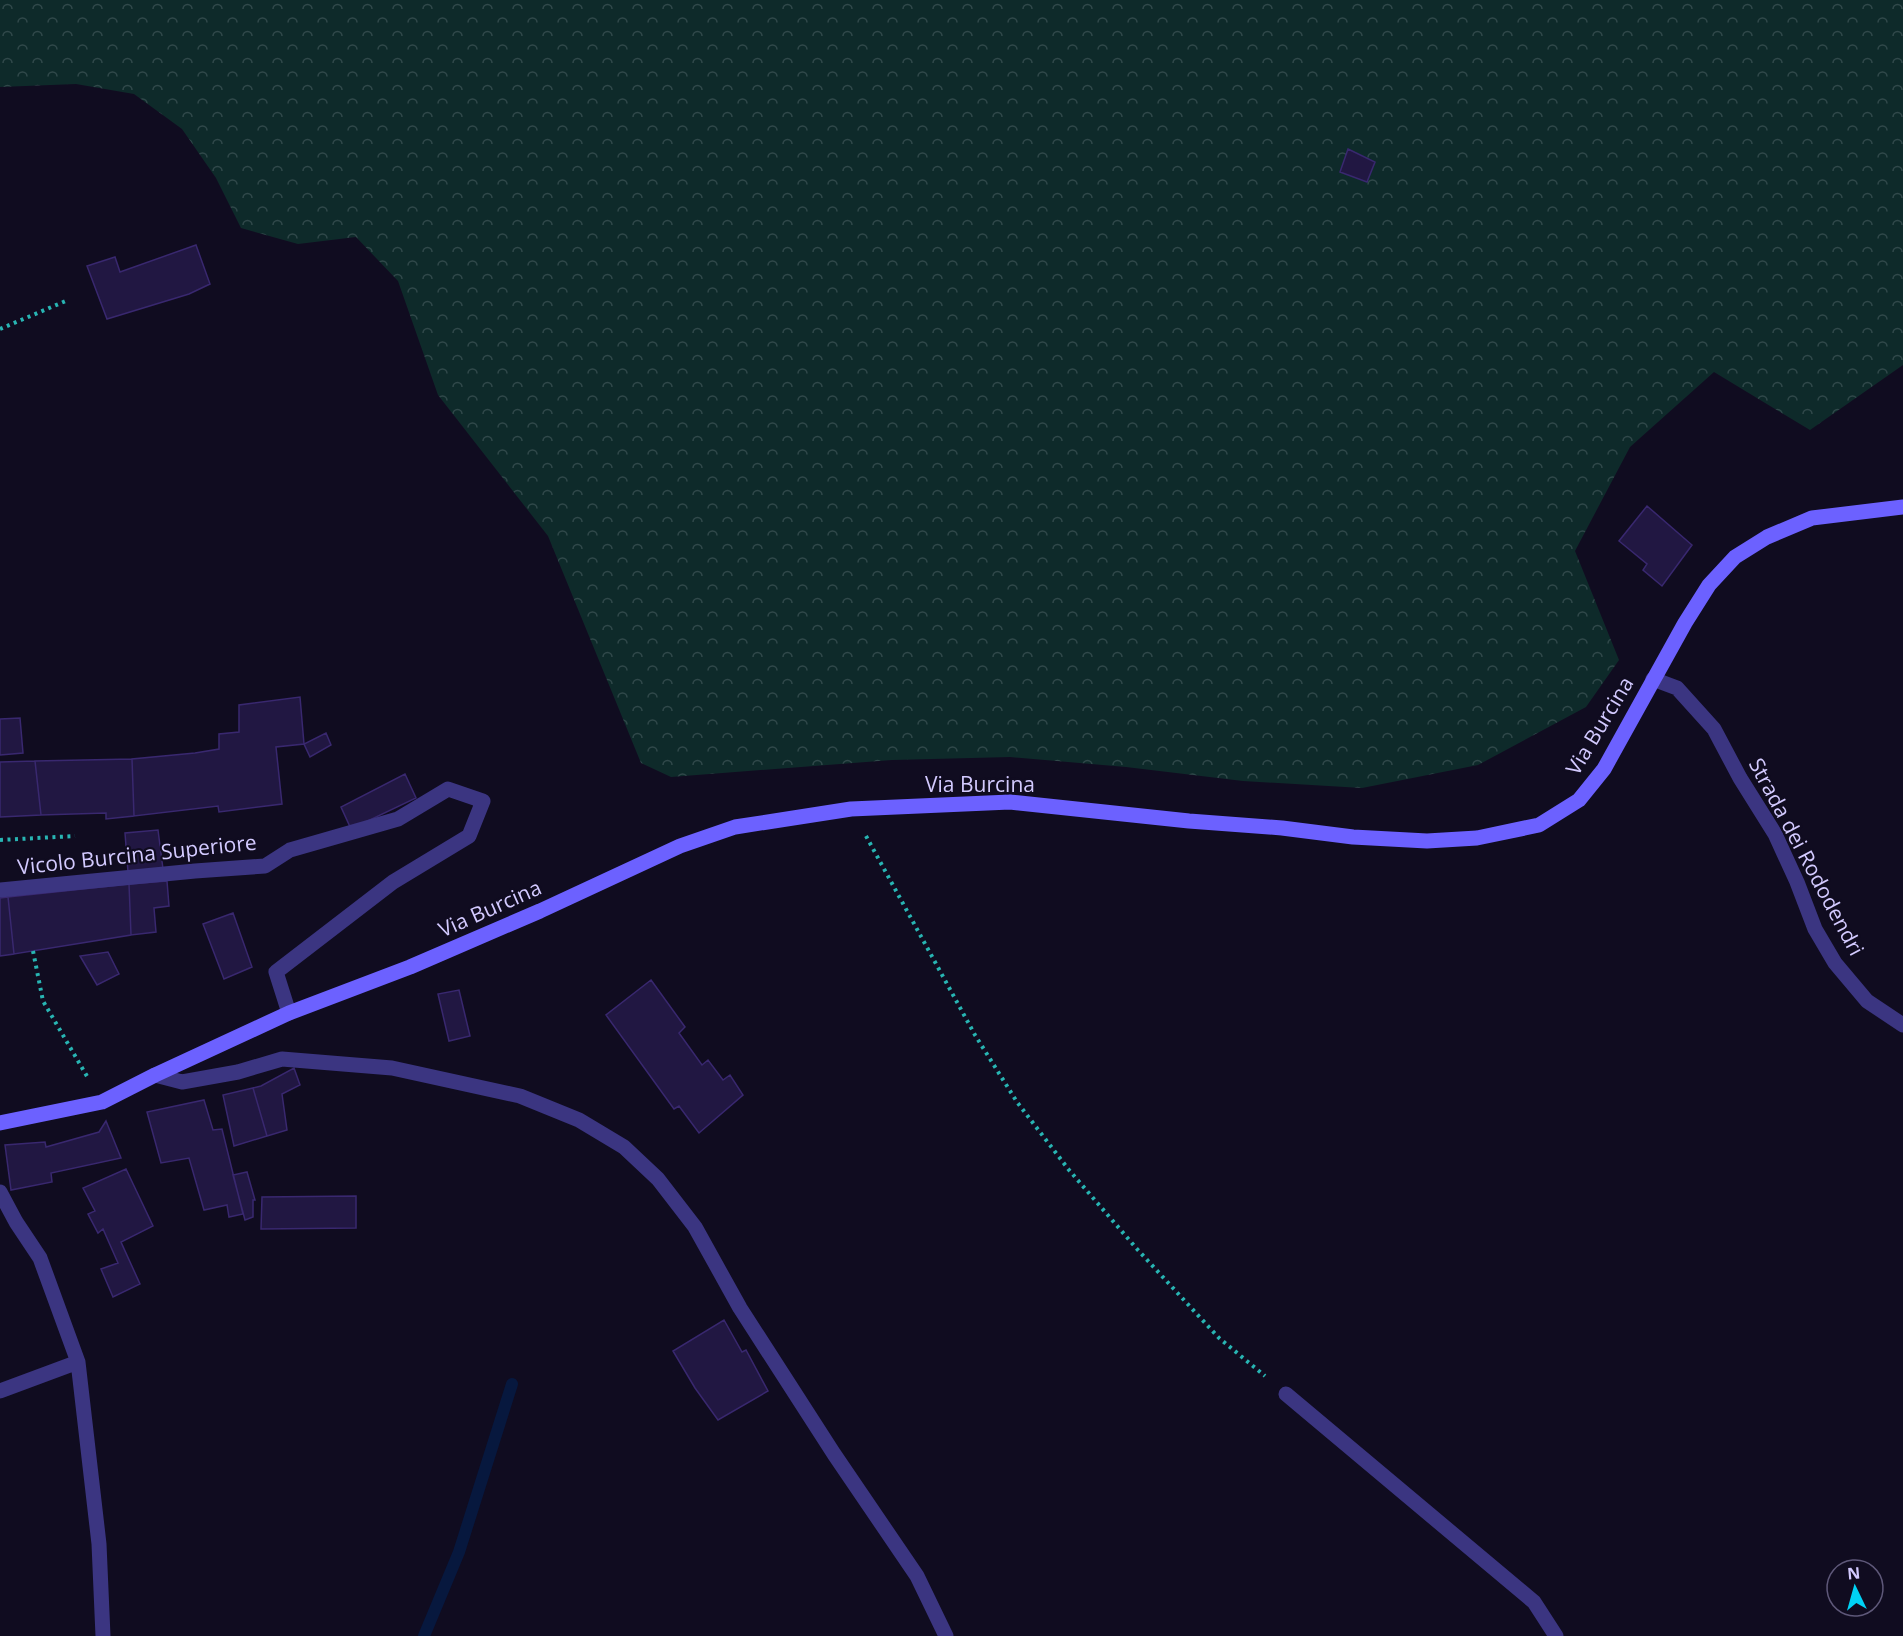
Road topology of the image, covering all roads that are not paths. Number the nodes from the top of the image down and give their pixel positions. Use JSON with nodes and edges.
{"nodes":[{"id":1,"x":1903,"y":507,"type":"edge"},
{"id":2,"x":1653,"y":679,"type":"junction"},
{"id":3,"x":0,"y":890,"type":"edge"},
{"id":4,"x":289,"y":1013,"type":"junction"},
{"id":5,"x":1903,"y":1025,"type":"edge"},
{"id":6,"x":155,"y":1075,"type":"junction"},
{"id":7,"x":0,"y":1123,"type":"edge"},
{"id":8,"x":0,"y":1192,"type":"edge"},
{"id":9,"x":78,"y":1362,"type":"junction"},
{"id":10,"x":0,"y":1391,"type":"edge"},
{"id":11,"x":1286,"y":1394,"type":"road end"},
{"id":12,"x":103,"y":1636,"type":"edge"},
{"id":13,"x":946,"y":1636,"type":"edge"},
{"id":14,"x":1556,"y":1636,"type":"edge"}],
"edges":[{"from":1,"to":2,"type":"street","name":"Via Burcina"},
{"from":2,"to":4,"type":"street","name":"Via Burcina"},
{"from":2,"to":5,"type":"street","name":"Strada dei Rododendri"},
{"from":3,"to":4,"type":"street","name":"Vicolo Burcina Superiore"},
{"from":4,"to":6,"type":"street","name":"Via Burcina"},
{"from":6,"to":7,"type":"street","name":"Via Burcina"},
{"from":6,"to":13,"type":"street"},
{"from":8,"to":9,"type":"street"},
{"from":9,"to":10,"type":"street"},
{"from":9,"to":12,"type":"street"},
{"from":11,"to":14,"type":"street"}]}
